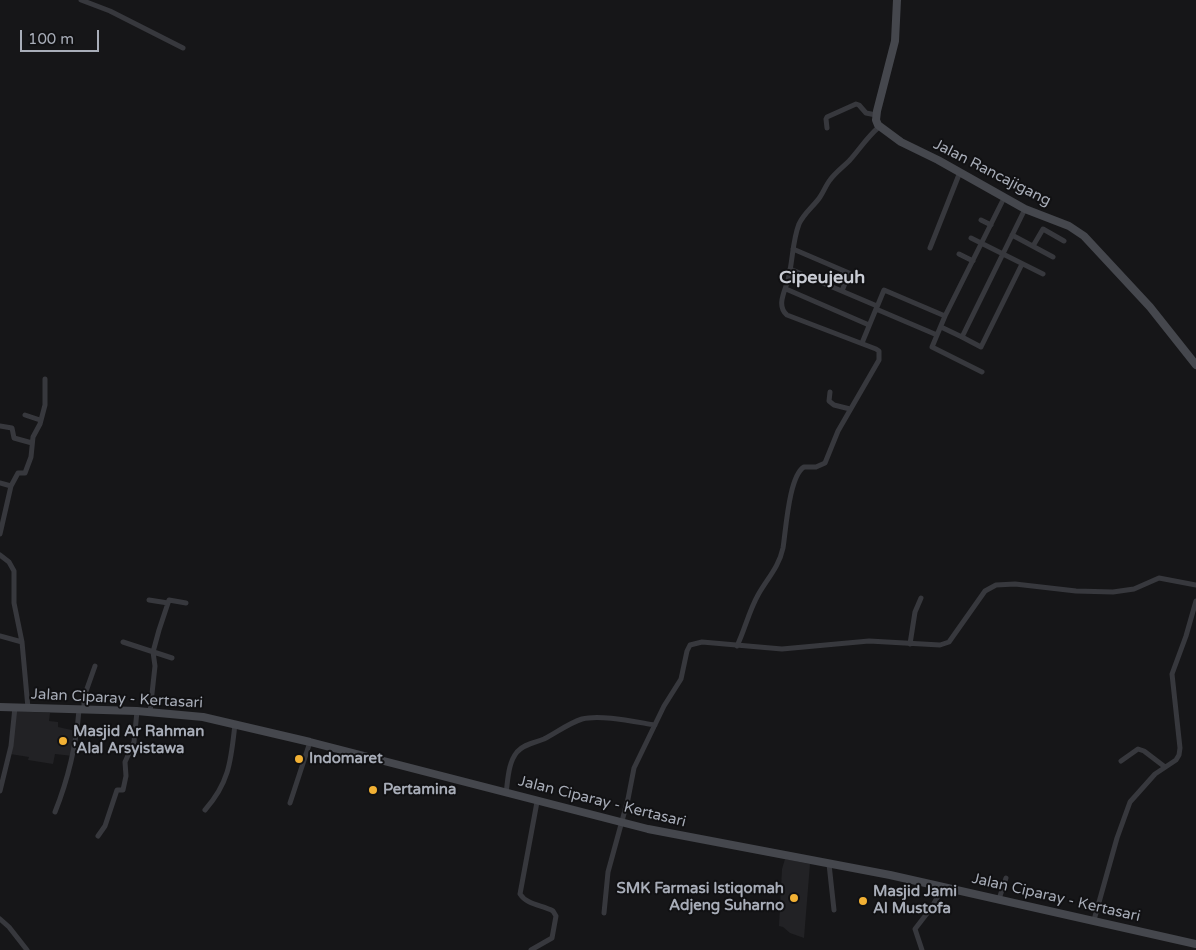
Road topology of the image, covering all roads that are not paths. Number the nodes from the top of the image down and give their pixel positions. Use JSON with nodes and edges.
{"nodes":[{"id":1,"x":81,"y":0,"type":"edge"},
{"id":2,"x":897,"y":0,"type":"edge"},
{"id":3,"x":183,"y":48,"type":"dead end"},
{"id":4,"x":876,"y":115,"type":"junction"},
{"id":5,"x":880,"y":127,"type":"junction"},
{"id":6,"x":827,"y":128,"type":"dead end"},
{"id":7,"x":960,"y":172,"type":"junction"},
{"id":8,"x":1002,"y":202,"type":"dead end"},
{"id":9,"x":1025,"y":209,"type":"junction"},
{"id":10,"x":981,"y":220,"type":"dead end"},
{"id":11,"x":991,"y":225,"type":"junction"},
{"id":12,"x":1012,"y":235,"type":"junction"},
{"id":13,"x":971,"y":238,"type":"dead end"},
{"id":14,"x":1064,"y":241,"type":"dead end"},
{"id":15,"x":982,"y":244,"type":"junction"},
{"id":16,"x":1033,"y":246,"type":"junction"},
{"id":17,"x":930,"y":248,"type":"dead end"},
{"id":18,"x":793,"y":249,"type":"junction"},
{"id":19,"x":959,"y":254,"type":"dead end"},
{"id":20,"x":1003,"y":254,"type":"junction"},
{"id":21,"x":1053,"y":257,"type":"dead end"},
{"id":22,"x":973,"y":261,"type":"junction"},
{"id":23,"x":1022,"y":264,"type":"junction"},
{"id":24,"x":790,"y":269,"type":"junction"},
{"id":25,"x":1043,"y":274,"type":"dead end"},
{"id":26,"x":786,"y":289,"type":"junction"},
{"id":27,"x":842,"y":291,"type":"junction"},
{"id":28,"x":877,"y":307,"type":"junction"},
{"id":29,"x":945,"y":316,"type":"junction"},
{"id":30,"x":870,"y":325,"type":"junction"},
{"id":31,"x":941,"y":327,"type":"junction"},
{"id":32,"x":937,"y":335,"type":"junction"},
{"id":33,"x":962,"y":338,"type":"junction"},
{"id":34,"x":862,"y":343,"type":"junction"},
{"id":35,"x":981,"y":347,"type":"junction"},
{"id":36,"x":988,"y":350,"type":"dead end"},
{"id":37,"x":1196,"y":364,"type":"edge"},
{"id":38,"x":982,"y":372,"type":"dead end"},
{"id":39,"x":46,"y":379,"type":"dead end"},
{"id":40,"x":830,"y":392,"type":"dead end"},
{"id":41,"x":850,"y":409,"type":"junction"},
{"id":42,"x":24,"y":415,"type":"dead end"},
{"id":43,"x":40,"y":420,"type":"junction"},
{"id":44,"x":0,"y":426,"type":"edge"},
{"id":45,"x":32,"y":442,"type":"junction"},
{"id":46,"x":0,"y":483,"type":"edge"},
{"id":47,"x":11,"y":486,"type":"junction"},
{"id":48,"x":0,"y":534,"type":"edge"},
{"id":49,"x":0,"y":555,"type":"edge"},
{"id":50,"x":1196,"y":585,"type":"edge"},
{"id":51,"x":920,"y":598,"type":"dead end"},
{"id":52,"x":149,"y":600,"type":"dead end"},
{"id":53,"x":1196,"y":601,"type":"edge"},
{"id":54,"x":168,"y":603,"type":"junction"},
{"id":55,"x":186,"y":603,"type":"dead end"},
{"id":56,"x":0,"y":636,"type":"edge"},
{"id":57,"x":22,"y":642,"type":"junction"},
{"id":58,"x":122,"y":642,"type":"dead end"},
{"id":59,"x":910,"y":644,"type":"junction"},
{"id":60,"x":737,"y":646,"type":"junction"},
{"id":61,"x":154,"y":652,"type":"junction"},
{"id":62,"x":172,"y":658,"type":"dead end"},
{"id":63,"x":95,"y":666,"type":"dead end"},
{"id":64,"x":0,"y":707,"type":"edge"},
{"id":65,"x":15,"y":707,"type":"junction"},
{"id":66,"x":28,"y":708,"type":"junction"},
{"id":67,"x":82,"y":710,"type":"junction"},
{"id":68,"x":138,"y":711,"type":"junction"},
{"id":69,"x":150,"y":712,"type":"junction"},
{"id":70,"x":235,"y":724,"type":"junction"},
{"id":71,"x":655,"y":725,"type":"junction"},
{"id":72,"x":310,"y":742,"type":"junction"},
{"id":73,"x":1121,"y":761,"type":"dead end"},
{"id":74,"x":1165,"y":767,"type":"junction"},
{"id":75,"x":0,"y":791,"type":"edge"},
{"id":76,"x":506,"y":793,"type":"junction"},
{"id":77,"x":537,"y":802,"type":"junction"},
{"id":78,"x":290,"y":803,"type":"dead end"},
{"id":79,"x":205,"y":810,"type":"dead end"},
{"id":80,"x":55,"y":812,"type":"dead end"},
{"id":81,"x":622,"y":823,"type":"junction"},
{"id":82,"x":98,"y":836,"type":"dead end"},
{"id":83,"x":829,"y":864,"type":"junction"},
{"id":84,"x":1006,"y":878,"type":"dead end"},
{"id":85,"x":943,"y":887,"type":"junction"},
{"id":86,"x":998,"y":899,"type":"junction"},
{"id":87,"x":834,"y":910,"type":"dead end"},
{"id":88,"x":604,"y":912,"type":"dead end"},
{"id":89,"x":0,"y":919,"type":"edge"},
{"id":90,"x":1094,"y":920,"type":"junction"},
{"id":91,"x":1196,"y":944,"type":"edge"},
{"id":92,"x":27,"y":950,"type":"edge"},
{"id":93,"x":531,"y":950,"type":"edge"},
{"id":94,"x":922,"y":950,"type":"edge"}],
"edges":[{"from":1,"to":3,"type":"street"},
{"from":2,"to":4,"type":"main road"},
{"from":4,"to":5,"type":"main road"},
{"from":4,"to":6,"type":"street"},
{"from":5,"to":7,"type":"main road","name":"Jalan Rancajigang"},
{"from":5,"to":18,"type":"street"},
{"from":7,"to":9,"type":"main road","name":"Jalan Rancajigang"},
{"from":7,"to":17,"type":"street"},
{"from":8,"to":11,"type":"street"},
{"from":9,"to":12,"type":"street"},
{"from":9,"to":37,"type":"main road","name":"Jalan Rancajigang"},
{"from":10,"to":11,"type":"street"},
{"from":11,"to":15,"type":"street"},
{"from":12,"to":16,"type":"street"},
{"from":12,"to":20,"type":"street"},
{"from":13,"to":15,"type":"street"},
{"from":14,"to":16,"type":"street"},
{"from":15,"to":20,"type":"street"},
{"from":15,"to":22,"type":"street"},
{"from":16,"to":21,"type":"street"},
{"from":18,"to":24,"type":"street"},
{"from":18,"to":27,"type":"street"},
{"from":19,"to":22,"type":"street"},
{"from":20,"to":23,"type":"street"},
{"from":20,"to":33,"type":"street"},
{"from":22,"to":29,"type":"street"},
{"from":23,"to":25,"type":"street"},
{"from":23,"to":35,"type":"street"},
{"from":24,"to":26,"type":"street"},
{"from":24,"to":27,"type":"street"},
{"from":26,"to":30,"type":"street"},
{"from":26,"to":34,"type":"street"},
{"from":27,"to":28,"type":"street"},
{"from":28,"to":29,"type":"street"},
{"from":28,"to":30,"type":"street"},
{"from":28,"to":32,"type":"street"},
{"from":29,"to":31,"type":"street"},
{"from":30,"to":34,"type":"street"},
{"from":31,"to":32,"type":"street"},
{"from":31,"to":33,"type":"street"},
{"from":32,"to":38,"type":"street"},
{"from":33,"to":35,"type":"street"},
{"from":34,"to":41,"type":"street"},
{"from":35,"to":36,"type":"street"},
{"from":39,"to":43,"type":"street"},
{"from":40,"to":41,"type":"street"},
{"from":41,"to":60,"type":"street"},
{"from":42,"to":43,"type":"street"},
{"from":43,"to":45,"type":"street"},
{"from":44,"to":45,"type":"street"},
{"from":45,"to":47,"type":"street"},
{"from":46,"to":47,"type":"street"},
{"from":47,"to":48,"type":"street"},
{"from":49,"to":57,"type":"street"},
{"from":50,"to":59,"type":"street"},
{"from":51,"to":59,"type":"street"},
{"from":52,"to":54,"type":"street"},
{"from":53,"to":74,"type":"street"},
{"from":54,"to":55,"type":"street"},
{"from":54,"to":61,"type":"street"},
{"from":56,"to":57,"type":"street"},
{"from":57,"to":66,"type":"street"},
{"from":58,"to":61,"type":"street"},
{"from":59,"to":60,"type":"street"},
{"from":60,"to":71,"type":"street"},
{"from":61,"to":62,"type":"street"},
{"from":61,"to":69,"type":"street"},
{"from":63,"to":67,"type":"street"},
{"from":64,"to":65,"type":"main road","name":"Jalan Ciparay - Kertasari"},
{"from":65,"to":66,"type":"main road","name":"Jalan Ciparay - Kertasari"},
{"from":65,"to":75,"type":"street"},
{"from":66,"to":67,"type":"main road","name":"Jalan Ciparay - Kertasari"},
{"from":67,"to":68,"type":"main road","name":"Jalan Ciparay - Kertasari"},
{"from":67,"to":80,"type":"street"},
{"from":68,"to":69,"type":"main road","name":"Jalan Ciparay - Kertasari"},
{"from":68,"to":82,"type":"street"},
{"from":69,"to":70,"type":"main road","name":"Jalan Ciparay - Kertasari"},
{"from":70,"to":72,"type":"main road","name":"Jalan Ciparay - Kertasari"},
{"from":70,"to":79,"type":"street"},
{"from":71,"to":76,"type":"street"},
{"from":71,"to":81,"type":"street"},
{"from":72,"to":76,"type":"main road","name":"Jalan Ciparay - Kertasari"},
{"from":72,"to":78,"type":"street"},
{"from":73,"to":74,"type":"street"},
{"from":74,"to":90,"type":"street"},
{"from":76,"to":77,"type":"main road","name":"Jalan Ciparay - Kertasari"},
{"from":77,"to":81,"type":"main road","name":"Jalan Ciparay - Kertasari"},
{"from":77,"to":93,"type":"street"},
{"from":81,"to":83,"type":"main road","name":"Jalan Ciparay - Kertasari"},
{"from":81,"to":88,"type":"street"},
{"from":83,"to":85,"type":"main road","name":"Jalan Ciparay - Kertasari"},
{"from":83,"to":87,"type":"street"},
{"from":84,"to":86,"type":"street"},
{"from":85,"to":86,"type":"main road","name":"Jalan Ciparay - Kertasari"},
{"from":85,"to":94,"type":"street"},
{"from":86,"to":90,"type":"main road","name":"Jalan Ciparay - Kertasari"},
{"from":89,"to":92,"type":"street"},
{"from":90,"to":91,"type":"main road","name":"Jalan Ciparay - Kertasari"}]}
